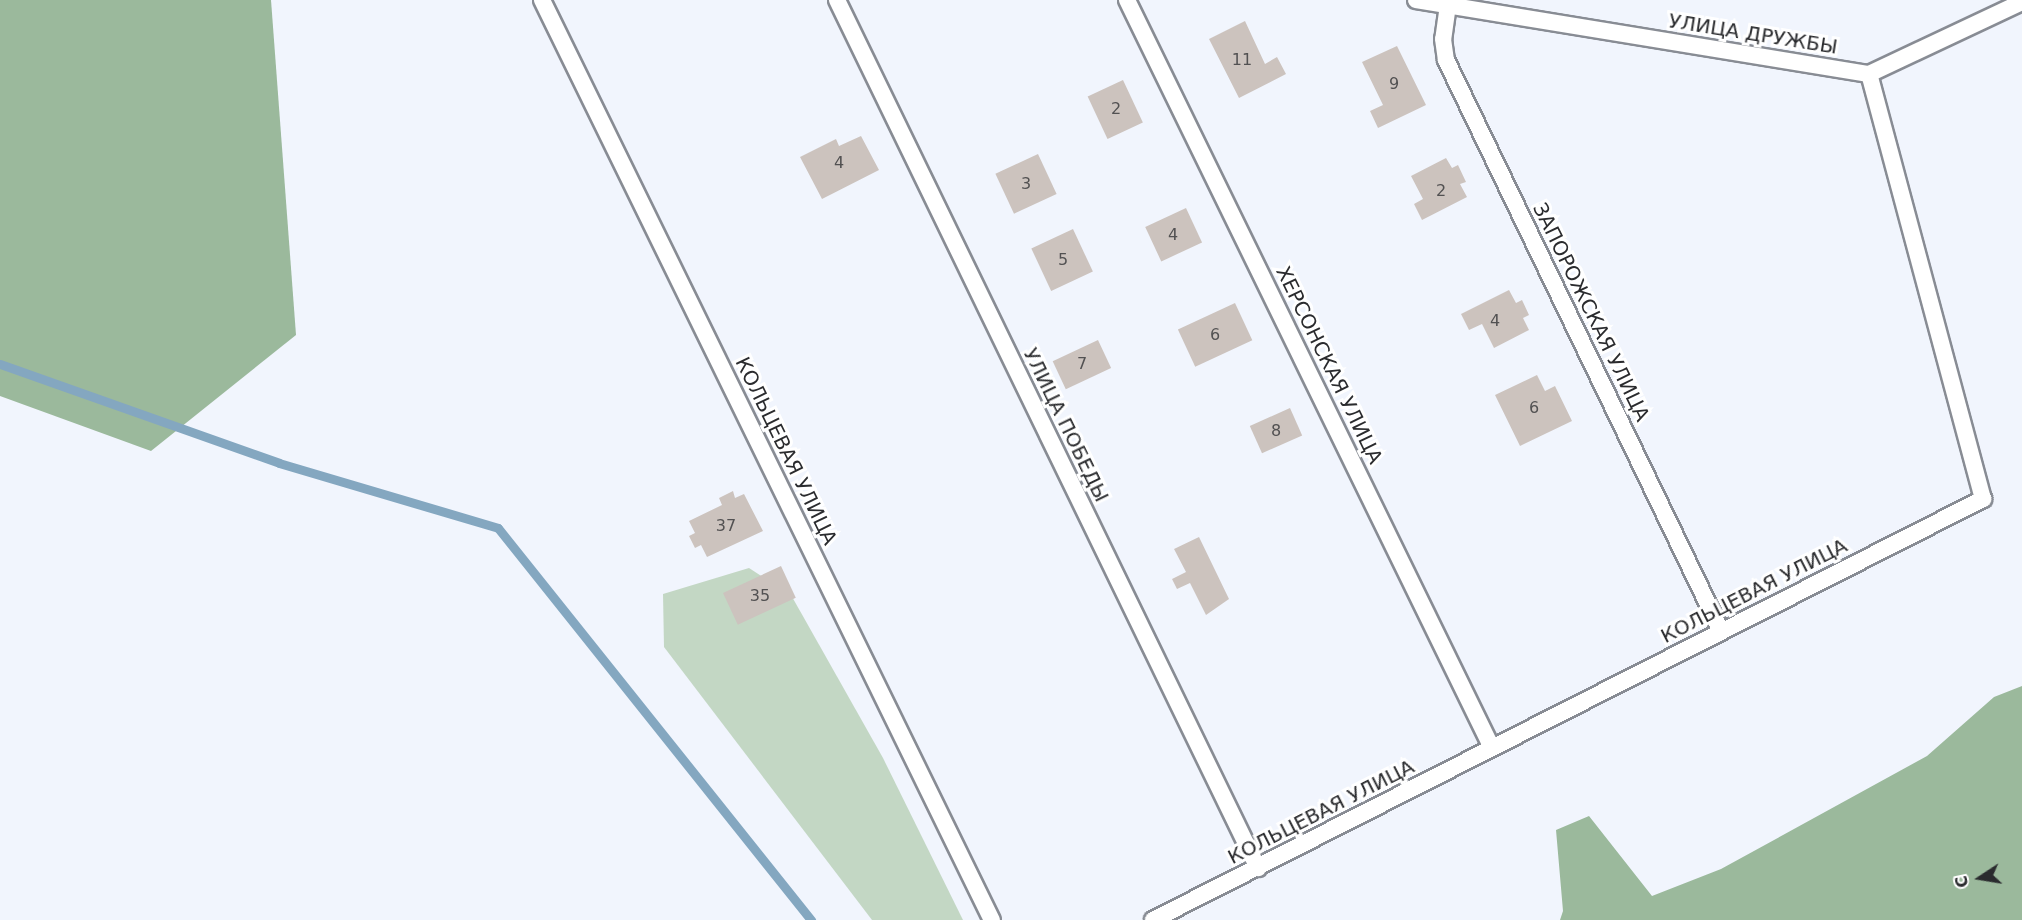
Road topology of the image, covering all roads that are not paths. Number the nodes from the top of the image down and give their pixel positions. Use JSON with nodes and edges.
{"nodes":[{"id":1,"x":543,"y":0,"type":"edge"},
{"id":2,"x":837,"y":0,"type":"edge"},
{"id":3,"x":1127,"y":0,"type":"edge"},
{"id":4,"x":1416,"y":0,"type":"edge"},
{"id":5,"x":2022,"y":2,"type":"edge"},
{"id":6,"x":1448,"y":5,"type":"junction"},
{"id":7,"x":1869,"y":74,"type":"junction"},
{"id":8,"x":1721,"y":631,"type":"junction"},
{"id":9,"x":1492,"y":748,"type":"junction"},
{"id":10,"x":1258,"y":868,"type":"junction"},
{"id":11,"x":992,"y":920,"type":"edge"},
{"id":12,"x":1153,"y":920,"type":"edge"}],
"edges":[{"from":1,"to":11,"type":"lane","name":"КОЛЬЦЕВАЯ УЛИЦА"},
{"from":2,"to":10,"type":"lane","name":"УЛИЦА ПОБЕДЫ"},
{"from":3,"to":9,"type":"lane","name":"ХЕРСОНСКАЯ УЛИЦА"},
{"from":4,"to":6,"type":"lane","name":"УЛИЦА ДРУЖБЫ"},
{"from":5,"to":7,"type":"lane"},
{"from":6,"to":7,"type":"lane","name":"УЛИЦА ДРУЖБЫ"},
{"from":6,"to":8,"type":"lane","name":"ЗАПОРОЖСКАЯ УЛИЦА"},
{"from":7,"to":8,"type":"lane","name":"КОЛЬЦЕВАЯ УЛИЦА"},
{"from":8,"to":9,"type":"lane","name":"КОЛЬЦЕВАЯ УЛИЦА"},
{"from":9,"to":10,"type":"lane","name":"КОЛЬЦЕВАЯ УЛИЦА"},
{"from":10,"to":12,"type":"lane","name":"КОЛЬЦЕВАЯ УЛИЦА"}]}
